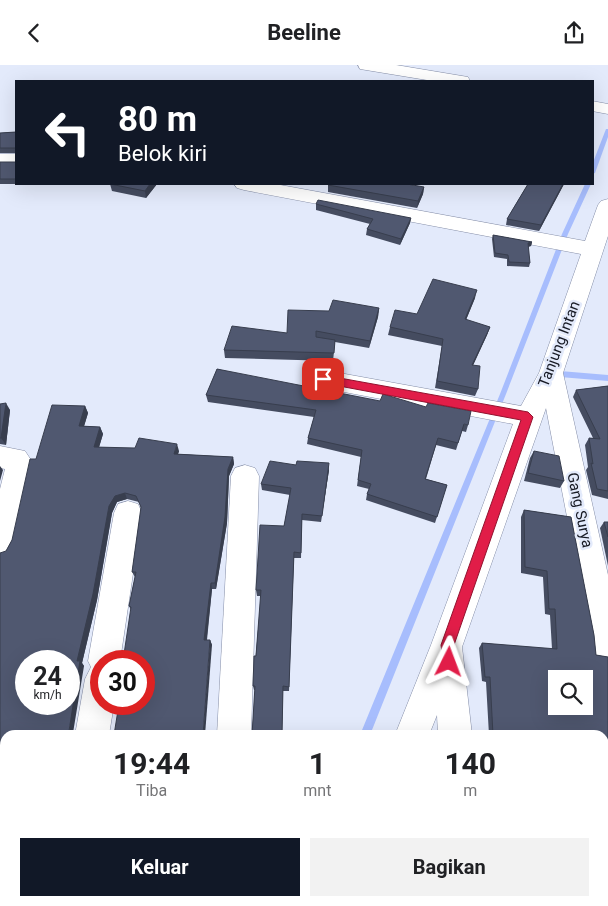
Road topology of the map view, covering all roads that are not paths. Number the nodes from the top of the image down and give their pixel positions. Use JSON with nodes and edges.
{"nodes":[{"id":1,"x":366,"y":65,"type":"edge"},
{"id":2,"x":456,"y":80,"type":"edge"},
{"id":3,"x":594,"y":106,"type":"edge"},
{"id":4,"x":608,"y":109,"type":"edge"},
{"id":5,"x":0,"y":160,"type":"edge"},
{"id":6,"x":15,"y":160,"type":"edge"},
{"id":7,"x":249,"y":185,"type":"edge"},
{"id":8,"x":608,"y":205,"type":"edge"},
{"id":9,"x":584,"y":247,"type":"junction"},
{"id":10,"x":551,"y":373,"type":"junction"},
{"id":11,"x":323,"y":379,"type":"dead end"},
{"id":12,"x":519,"y":415,"type":"junction"},
{"id":13,"x":10,"y":460,"type":"edge"},
{"id":14,"x":245,"y":476,"type":"dead end"},
{"id":15,"x":128,"y":513,"type":"dead end"},
{"id":16,"x":0,"y":546,"type":"edge"},
{"id":17,"x":447,"y":645,"type":"junction"},
{"id":18,"x":608,"y":646,"type":"edge"},
{"id":19,"x":106,"y":650,"type":"edge"},
{"id":20,"x":95,"y":715,"type":"edge"},
{"id":21,"x":93,"y":730,"type":"edge"},
{"id":22,"x":234,"y":730,"type":"edge"},
{"id":23,"x":414,"y":730,"type":"edge"},
{"id":24,"x":456,"y":730,"type":"edge"}],
"edges":[{"from":1,"to":2,"type":"street"},
{"from":3,"to":4,"type":"street"},
{"from":5,"to":6,"type":"street"},
{"from":7,"to":9,"type":"street"},
{"from":8,"to":9,"type":"street","name":"Tanjung Intan"},
{"from":9,"to":10,"type":"street","name":"Tanjung Intan"},
{"from":10,"to":12,"type":"street","name":"Tanjung Intan"},
{"from":10,"to":18,"type":"street","name":"Gang Surya"},
{"from":11,"to":12,"type":"street"},
{"from":12,"to":17,"type":"street","name":"Tanjung Intan"},
{"from":13,"to":16,"type":"street"},
{"from":14,"to":22,"type":"street"},
{"from":15,"to":19,"type":"street"},
{"from":17,"to":23,"type":"street","name":"Tanjung Intan"},
{"from":17,"to":24,"type":"street"},
{"from":20,"to":21,"type":"street"}]}
